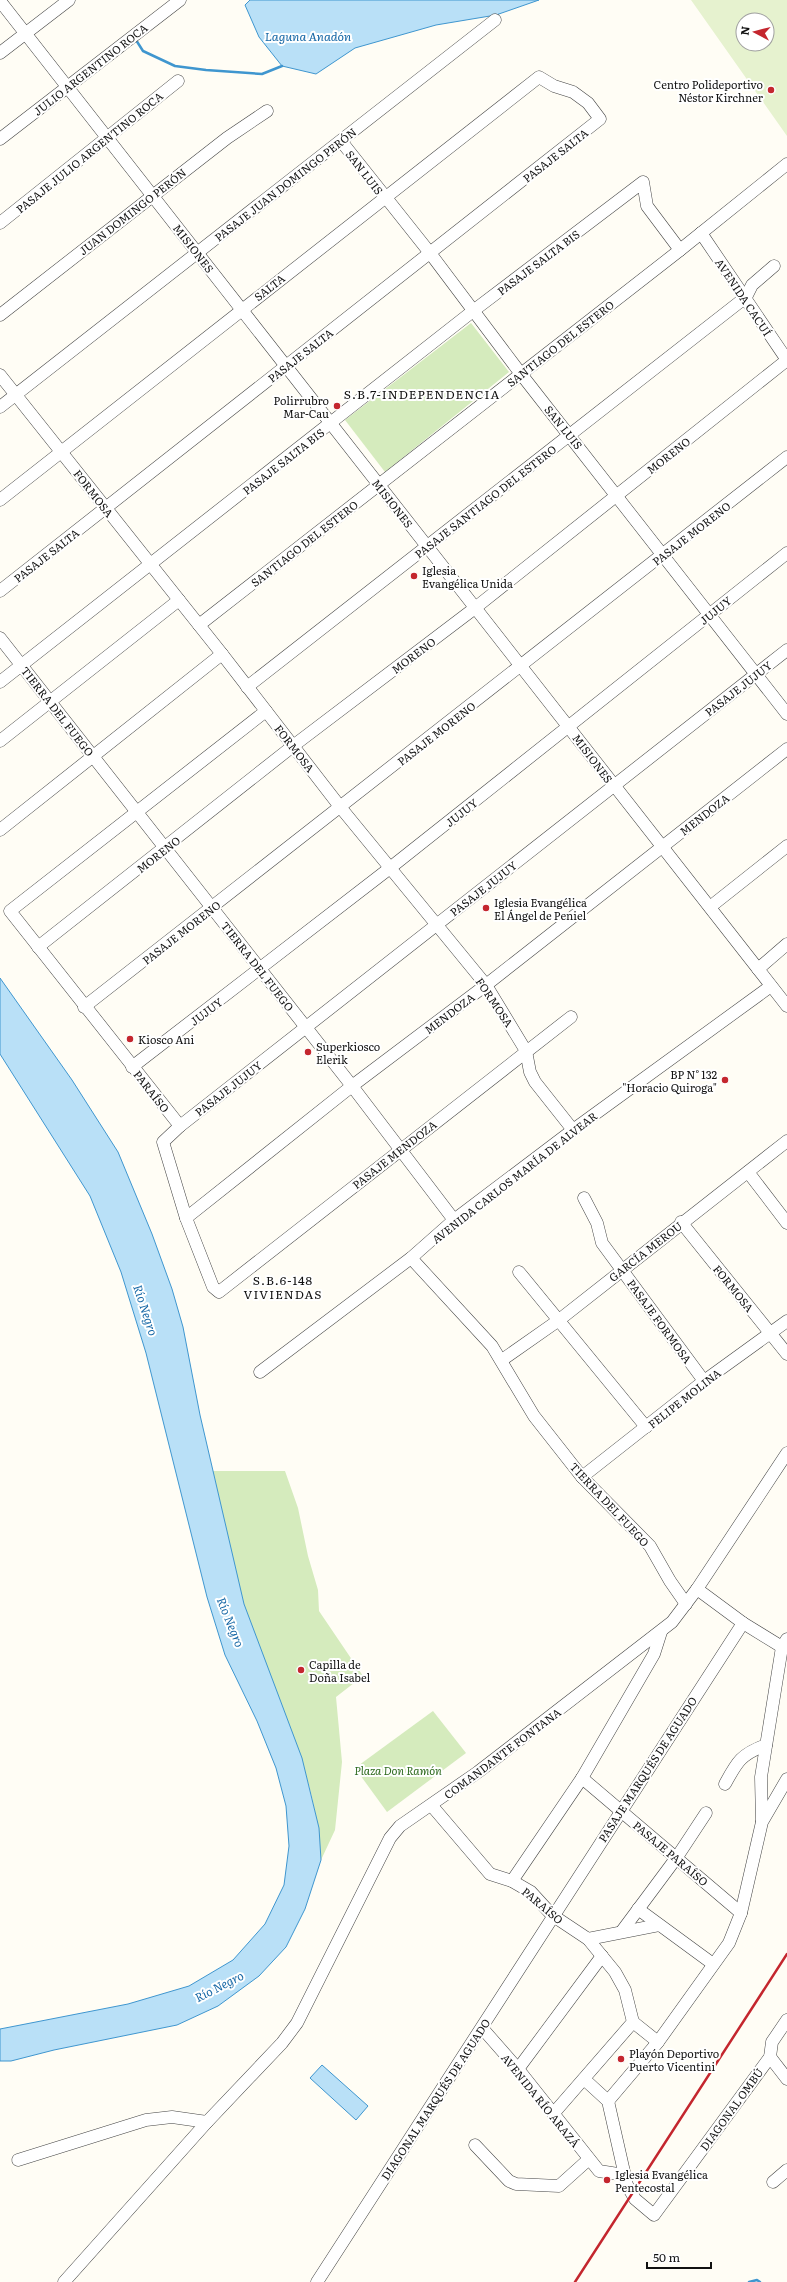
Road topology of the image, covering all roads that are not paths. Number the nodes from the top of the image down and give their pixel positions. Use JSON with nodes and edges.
{"nodes":[{"id":1,"x":69,"y":0,"type":"edge"},
{"id":2,"x":180,"y":0,"type":"edge"},
{"id":3,"x":0,"y":1,"type":"edge"},
{"id":4,"x":494,"y":20,"type":"dead end"},
{"id":5,"x":26,"y":33,"type":"junction"},
{"id":6,"x":0,"y":54,"type":"edge"},
{"id":7,"x":539,"y":77,"type":"joint"},
{"id":8,"x":178,"y":81,"type":"dead end"},
{"id":9,"x":67,"y":86,"type":"junction"},
{"id":10,"x":267,"y":111,"type":"dead end"},
{"id":11,"x":108,"y":138,"type":"junction"},
{"id":12,"x":0,"y":139,"type":"edge"},
{"id":13,"x":341,"y":141,"type":"junction"},
{"id":14,"x":787,"y":164,"type":"edge"},
{"id":15,"x":153,"y":195,"type":"junction"},
{"id":16,"x":385,"y":197,"type":"junction"},
{"id":17,"x":0,"y":223,"type":"edge"},
{"id":18,"x":701,"y":233,"type":"junction"},
{"id":19,"x":680,"y":250,"type":"junction"},
{"id":20,"x":196,"y":252,"type":"junction"},
{"id":21,"x":430,"y":253,"type":"junction"},
{"id":22,"x":774,"y":266,"type":"dead end"},
{"id":23,"x":746,"y":298,"type":"junction"},
{"id":24,"x":241,"y":309,"type":"junction"},
{"id":25,"x":473,"y":311,"type":"junction"},
{"id":26,"x":0,"y":315,"type":"edge"},
{"id":27,"x":787,"y":360,"type":"edge"},
{"id":28,"x":286,"y":366,"type":"junction"},
{"id":29,"x":0,"y":374,"type":"edge"},
{"id":30,"x":521,"y":374,"type":"junction"},
{"id":31,"x":16,"y":395,"type":"junction"},
{"id":32,"x":0,"y":408,"type":"edge"},
{"id":33,"x":331,"y":423,"type":"junction"},
{"id":34,"x":570,"y":434,"type":"junction"},
{"id":35,"x":61,"y":452,"type":"junction"},
{"id":36,"x":787,"y":457,"type":"edge"},
{"id":37,"x":378,"y":484,"type":"junction"},
{"id":38,"x":617,"y":495,"type":"junction"},
{"id":39,"x":0,"y":500,"type":"edge"},
{"id":40,"x":106,"y":508,"type":"junction"},
{"id":41,"x":427,"y":546,"type":"junction"},
{"id":42,"x":787,"y":552,"type":"edge"},
{"id":43,"x":664,"y":555,"type":"junction"},
{"id":44,"x":150,"y":564,"type":"junction"},
{"id":45,"x":0,"y":591,"type":"edge"},
{"id":46,"x":179,"y":600,"type":"junction"},
{"id":47,"x":475,"y":608,"type":"junction"},
{"id":48,"x":710,"y":614,"type":"junction"},
{"id":49,"x":199,"y":626,"type":"junction"},
{"id":50,"x":0,"y":638,"type":"edge"},
{"id":51,"x":787,"y":650,"type":"edge"},
{"id":52,"x":222,"y":654,"type":"junction"},
{"id":53,"x":23,"y":665,"type":"junction"},
{"id":54,"x":521,"y":666,"type":"junction"},
{"id":55,"x":757,"y":674,"type":"junction"},
{"id":56,"x":0,"y":682,"type":"edge"},
{"id":57,"x":247,"y":687,"type":"junction"},
{"id":58,"x":50,"y":701,"type":"junction"},
{"id":59,"x":266,"y":710,"type":"junction"},
{"id":60,"x":787,"y":714,"type":"edge"},
{"id":61,"x":569,"y":727,"type":"junction"},
{"id":62,"x":0,"y":741,"type":"edge"},
{"id":63,"x":293,"y":746,"type":"junction"},
{"id":64,"x":787,"y":750,"type":"edge"},
{"id":65,"x":93,"y":757,"type":"junction"},
{"id":66,"x":614,"y":786,"type":"junction"},
{"id":67,"x":341,"y":808,"type":"junction"},
{"id":68,"x":136,"y":812,"type":"junction"},
{"id":69,"x":0,"y":830,"type":"edge"},
{"id":70,"x":663,"y":846,"type":"junction"},
{"id":71,"x":787,"y":846,"type":"edge"},
{"id":72,"x":165,"y":848,"type":"junction"},
{"id":73,"x":390,"y":868,"type":"junction"},
{"id":74,"x":710,"y":907,"type":"junction"},
{"id":75,"x":212,"y":908,"type":"junction"},
{"id":76,"x":436,"y":925,"type":"junction"},
{"id":77,"x":787,"y":944,"type":"edge"},
{"id":78,"x":38,"y":947,"type":"junction"},
{"id":79,"x":260,"y":969,"type":"junction"},
{"id":80,"x":758,"y":969,"type":"junction"},
{"id":81,"x":486,"y":985,"type":"junction"},
{"id":82,"x":771,"y":986,"type":"junction"},
{"id":83,"x":787,"y":1006,"type":"edge"},
{"id":84,"x":84,"y":1007,"type":"junction"},
{"id":85,"x":571,"y":1017,"type":"dead end"},
{"id":86,"x":306,"y":1028,"type":"junction"},
{"id":87,"x":526,"y":1051,"type":"junction"},
{"id":88,"x":132,"y":1067,"type":"junction"},
{"id":89,"x":352,"y":1086,"type":"junction"},
{"id":90,"x":180,"y":1126,"type":"junction"},
{"id":91,"x":573,"y":1130,"type":"junction"},
{"id":92,"x":787,"y":1141,"type":"edge"},
{"id":93,"x":399,"y":1150,"type":"junction"},
{"id":94,"x":748,"y":1172,"type":"junction"},
{"id":95,"x":584,"y":1198,"type":"dead end"},
{"id":96,"x":186,"y":1218,"type":"junction"},
{"id":97,"x":454,"y":1220,"type":"junction"},
{"id":98,"x":681,"y":1222,"type":"junction"},
{"id":99,"x":787,"y":1223,"type":"edge"},
{"id":100,"x":411,"y":1258,"type":"junction"},
{"id":101,"x":622,"y":1269,"type":"junction"},
{"id":102,"x":519,"y":1272,"type":"dead end"},
{"id":103,"x":559,"y":1320,"type":"junction"},
{"id":104,"x":787,"y":1321,"type":"edge"},
{"id":105,"x":771,"y":1334,"type":"junction"},
{"id":106,"x":787,"y":1354,"type":"edge"},
{"id":107,"x":502,"y":1360,"type":"junction"},
{"id":108,"x":260,"y":1372,"type":"dead end"},
{"id":109,"x":704,"y":1381,"type":"junction"},
{"id":110,"x":646,"y":1427,"type":"junction"},
{"id":111,"x":787,"y":1453,"type":"edge"},
{"id":112,"x":582,"y":1477,"type":"junction"},
{"id":113,"x":697,"y":1590,"type":"junction"},
{"id":114,"x":686,"y":1604,"type":"junction"},
{"id":115,"x":743,"y":1623,"type":"junction"},
{"id":116,"x":661,"y":1632,"type":"junction"},
{"id":117,"x":785,"y":1643,"type":"edge"},
{"id":118,"x":766,"y":1745,"type":"junction"},
{"id":119,"x":582,"y":1778,"type":"junction"},
{"id":120,"x":787,"y":1779,"type":"edge"},
{"id":121,"x":725,"y":1784,"type":"dead end"},
{"id":122,"x":432,"y":1806,"type":"junction"},
{"id":123,"x":621,"y":1811,"type":"junction"},
{"id":124,"x":706,"y":1813,"type":"dead end"},
{"id":125,"x":762,"y":1822,"type":"junction"},
{"id":126,"x":677,"y":1857,"type":"junction"},
{"id":127,"x":512,"y":1882,"type":"junction"},
{"id":128,"x":638,"y":1908,"type":"junction"},
{"id":129,"x":741,"y":1913,"type":"junction"},
{"id":130,"x":552,"y":1916,"type":"junction"},
{"id":131,"x":659,"y":1925,"type":"junction"},
{"id":132,"x":622,"y":1931,"type":"junction"},
{"id":133,"x":588,"y":1939,"type":"junction"},
{"id":134,"x":602,"y":1956,"type":"junction"},
{"id":135,"x":713,"y":1964,"type":"junction"},
{"id":136,"x":787,"y":2020,"type":"edge"},
{"id":137,"x":634,"y":2022,"type":"junction"},
{"id":138,"x":482,"y":2028,"type":"junction"},
{"id":139,"x":658,"y":2042,"type":"junction"},
{"id":140,"x":770,"y":2057,"type":"junction"},
{"id":141,"x":518,"y":2069,"type":"junction"},
{"id":142,"x":584,"y":2079,"type":"junction"},
{"id":143,"x":787,"y":2079,"type":"edge"},
{"id":144,"x":608,"y":2101,"type":"junction"},
{"id":145,"x":553,"y":2114,"type":"junction"},
{"id":146,"x":207,"y":2122,"type":"junction"},
{"id":147,"x":475,"y":2145,"type":"dead end"},
{"id":148,"x":589,"y":2159,"type":"junction"},
{"id":149,"x":18,"y":2160,"type":"dead end"},
{"id":150,"x":787,"y":2170,"type":"edge"},
{"id":151,"x":624,"y":2175,"type":"junction"},
{"id":152,"x":773,"y":2182,"type":"dead end"},
{"id":153,"x":64,"y":2282,"type":"edge"},
{"id":154,"x":317,"y":2282,"type":"edge"}],
"edges":[{"from":1,"to":5,"type":"street"},
{"from":2,"to":9,"type":"street","name":"JULIO ARGENTINO ROCA"},
{"from":3,"to":5,"type":"street","name":"MISIONES"},
{"from":4,"to":13,"type":"street","name":"PASAJE JUAN DOMINGO PERÓN"},
{"from":5,"to":6,"type":"street"},
{"from":5,"to":9,"type":"street","name":"MISIONES"},
{"from":7,"to":16,"type":"street","name":"SALTA"},
{"from":7,"to":21,"type":"street","name":"PASAJE SALTA"},
{"from":8,"to":11,"type":"street","name":"PASAJE JULIO ARGENTINO ROCA"},
{"from":9,"to":11,"type":"street","name":"MISIONES"},
{"from":9,"to":12,"type":"street","name":"JULIO ARGENTINO ROCA"},
{"from":10,"to":15,"type":"street","name":"JUAN DOMINGO PERÓN"},
{"from":11,"to":15,"type":"street","name":"MISIONES"},
{"from":11,"to":17,"type":"street","name":"PASAJE JULIO ARGENTINO ROCA"},
{"from":13,"to":16,"type":"street","name":"SAN LUIS"},
{"from":13,"to":20,"type":"street","name":"PASAJE JUAN DOMINGO PERÓN"},
{"from":14,"to":18,"type":"street","name":"SANTIAGO DEL ESTERO"},
{"from":15,"to":20,"type":"street","name":"MISIONES"},
{"from":15,"to":26,"type":"street","name":"JUAN DOMINGO PERÓN"},
{"from":16,"to":21,"type":"street","name":"SAN LUIS"},
{"from":16,"to":24,"type":"street","name":"SALTA"},
{"from":18,"to":19,"type":"street","name":"SANTIAGO DEL ESTERO"},
{"from":18,"to":23,"type":"street","name":"AVENIDA CACUÍ"},
{"from":19,"to":25,"type":"street","name":"PASAJE SALTA BIS"},
{"from":19,"to":30,"type":"street","name":"SANTIAGO DEL ESTERO"},
{"from":20,"to":24,"type":"street","name":"MISIONES"},
{"from":20,"to":31,"type":"street","name":"PASAJE JUAN DOMINGO PERÓN"},
{"from":21,"to":25,"type":"street","name":"SAN LUIS"},
{"from":21,"to":28,"type":"street","name":"PASAJE SALTA"},
{"from":22,"to":23,"type":"street","name":"PASAJE SANTIAGO DEL ESTERO"},
{"from":23,"to":27,"type":"street","name":"AVENIDA CACUÍ"},
{"from":23,"to":34,"type":"street","name":"PASAJE SANTIAGO DEL ESTERO"},
{"from":24,"to":28,"type":"street","name":"MISIONES"},
{"from":24,"to":35,"type":"street","name":"SALTA"},
{"from":25,"to":30,"type":"street","name":"SAN LUIS"},
{"from":25,"to":33,"type":"street","name":"PASAJE SALTA BIS"},
{"from":27,"to":38,"type":"street","name":"MORENO"},
{"from":28,"to":33,"type":"street","name":"MISIONES"},
{"from":28,"to":40,"type":"street","name":"PASAJE SALTA"},
{"from":29,"to":31,"type":"street","name":"FORMOSA"},
{"from":30,"to":34,"type":"street","name":"SAN LUIS"},
{"from":30,"to":37,"type":"street","name":"SANTIAGO DEL ESTERO"},
{"from":31,"to":32,"type":"street","name":"PASAJE JUAN DOMINGO PERÓN"},
{"from":31,"to":35,"type":"street","name":"FORMOSA"},
{"from":33,"to":37,"type":"street","name":"MISIONES"},
{"from":33,"to":44,"type":"street","name":"PASAJE SALTA BIS"},
{"from":34,"to":38,"type":"street","name":"SAN LUIS"},
{"from":34,"to":41,"type":"street","name":"PASAJE SANTIAGO DEL ESTERO"},
{"from":35,"to":39,"type":"street","name":"SALTA"},
{"from":35,"to":40,"type":"street","name":"FORMOSA"},
{"from":36,"to":43,"type":"street","name":"PASAJE MORENO"},
{"from":37,"to":41,"type":"street","name":"MISIONES"},
{"from":37,"to":49,"type":"street","name":"SANTIAGO DEL ESTERO"},
{"from":38,"to":43,"type":"street","name":"SAN LUIS"},
{"from":38,"to":47,"type":"street","name":"MORENO"},
{"from":40,"to":44,"type":"street","name":"FORMOSA"},
{"from":40,"to":45,"type":"street","name":"PASAJE SALTA"},
{"from":41,"to":47,"type":"street","name":"MISIONES"},
{"from":41,"to":57,"type":"street","name":"PASAJE SANTIAGO DEL ESTERO"},
{"from":42,"to":48,"type":"street","name":"JUJUY"},
{"from":43,"to":48,"type":"street","name":"SAN LUIS"},
{"from":43,"to":54,"type":"street","name":"PASAJE MORENO"},
{"from":44,"to":46,"type":"street","name":"FORMOSA"},
{"from":44,"to":53,"type":"street","name":"PASAJE SALTA BIS"},
{"from":46,"to":49,"type":"street","name":"FORMOSA"},
{"from":46,"to":58,"type":"street"},
{"from":47,"to":54,"type":"street","name":"MISIONES"},
{"from":47,"to":63,"type":"street","name":"MORENO"},
{"from":48,"to":55,"type":"street","name":"SAN LUIS"},
{"from":48,"to":61,"type":"street","name":"JUJUY"},
{"from":49,"to":52,"type":"street","name":"FORMOSA"},
{"from":50,"to":53,"type":"street","name":"TIERRA DEL FUEGO"},
{"from":51,"to":55,"type":"street","name":"PASAJE JUJUY"},
{"from":52,"to":57,"type":"street","name":"FORMOSA"},
{"from":52,"to":65,"type":"street"},
{"from":53,"to":56,"type":"street","name":"PASAJE SALTA BIS"},
{"from":53,"to":58,"type":"street","name":"TIERRA DEL FUEGO"},
{"from":54,"to":61,"type":"street","name":"MISIONES"},
{"from":54,"to":67,"type":"street","name":"PASAJE MORENO"},
{"from":55,"to":60,"type":"street","name":"SAN LUIS"},
{"from":55,"to":66,"type":"street","name":"PASAJE JUJUY"},
{"from":57,"to":59,"type":"street","name":"FORMOSA"},
{"from":58,"to":62,"type":"street"},
{"from":58,"to":65,"type":"street","name":"TIERRA DEL FUEGO"},
{"from":59,"to":63,"type":"street","name":"FORMOSA"},
{"from":59,"to":68,"type":"street"},
{"from":61,"to":66,"type":"street","name":"MISIONES"},
{"from":61,"to":73,"type":"street","name":"JUJUY"},
{"from":63,"to":67,"type":"street","name":"FORMOSA"},
{"from":63,"to":72,"type":"street","name":"MORENO"},
{"from":64,"to":70,"type":"street","name":"MENDOZA"},
{"from":65,"to":68,"type":"street","name":"TIERRA DEL FUEGO"},
{"from":65,"to":69,"type":"street"},
{"from":66,"to":70,"type":"street","name":"MISIONES"},
{"from":66,"to":76,"type":"street","name":"PASAJE JUJUY"},
{"from":67,"to":73,"type":"street","name":"FORMOSA"},
{"from":67,"to":75,"type":"street","name":"PASAJE MORENO"},
{"from":68,"to":72,"type":"street","name":"TIERRA DEL FUEGO"},
{"from":68,"to":78,"type":"street","name":"PARAÍSO"},
{"from":70,"to":74,"type":"street","name":"MISIONES"},
{"from":70,"to":81,"type":"street","name":"MENDOZA"},
{"from":71,"to":74,"type":"street"},
{"from":72,"to":75,"type":"street","name":"TIERRA DEL FUEGO"},
{"from":72,"to":78,"type":"street","name":"MORENO"},
{"from":73,"to":76,"type":"street","name":"FORMOSA"},
{"from":73,"to":79,"type":"street","name":"JUJUY"},
{"from":74,"to":80,"type":"street","name":"MISIONES"},
{"from":75,"to":79,"type":"street","name":"TIERRA DEL FUEGO"},
{"from":75,"to":84,"type":"street","name":"PASAJE MORENO"},
{"from":76,"to":81,"type":"street","name":"FORMOSA"},
{"from":76,"to":86,"type":"street","name":"PASAJE JUJUY"},
{"from":77,"to":80,"type":"street"},
{"from":78,"to":84,"type":"street","name":"PARAÍSO"},
{"from":79,"to":86,"type":"street","name":"TIERRA DEL FUEGO"},
{"from":79,"to":88,"type":"street","name":"JUJUY"},
{"from":80,"to":82,"type":"street","name":"MISIONES"},
{"from":81,"to":87,"type":"street","name":"FORMOSA"},
{"from":81,"to":89,"type":"street","name":"MENDOZA"},
{"from":82,"to":83,"type":"street","name":"MISIONES"},
{"from":82,"to":91,"type":"street","name":"AVENIDA CARLOS MARÍA DE ALVEAR"},
{"from":84,"to":88,"type":"street","name":"PARAÍSO"},
{"from":85,"to":87,"type":"street","name":"PASAJE MENDOZA"},
{"from":86,"to":89,"type":"street","name":"TIERRA DEL FUEGO"},
{"from":86,"to":90,"type":"street","name":"PASAJE JUJUY"},
{"from":87,"to":91,"type":"street","name":"FORMOSA"},
{"from":87,"to":93,"type":"street","name":"PASAJE MENDOZA"},
{"from":88,"to":90,"type":"street","name":"PARAÍSO"},
{"from":89,"to":93,"type":"street","name":"TIERRA DEL FUEGO"},
{"from":89,"to":96,"type":"street","name":"MENDOZA"},
{"from":90,"to":96,"type":"street"},
{"from":91,"to":97,"type":"street","name":"AVENIDA CARLOS MARÍA DE ALVEAR"},
{"from":92,"to":94,"type":"street","name":"GARCÍA MEROU"},
{"from":93,"to":96,"type":"street","name":"PASAJE MENDOZA"},
{"from":93,"to":97,"type":"street","name":"TIERRA DEL FUEGO"},
{"from":94,"to":98,"type":"street","name":"GARCÍA MEROU"},
{"from":94,"to":99,"type":"street"},
{"from":95,"to":101,"type":"street","name":"PASAJE FORMOSA"},
{"from":97,"to":100,"type":"street","name":"AVENIDA CARLOS MARÍA DE ALVEAR"},
{"from":98,"to":101,"type":"street","name":"GARCÍA MEROU"},
{"from":98,"to":105,"type":"street","name":"FORMOSA"},
{"from":100,"to":107,"type":"street","name":"TIERRA DEL FUEGO"},
{"from":100,"to":108,"type":"street","name":"AVENIDA CARLOS MARÍA DE ALVEAR"},
{"from":101,"to":103,"type":"street","name":"GARCÍA MEROU"},
{"from":101,"to":109,"type":"street","name":"PASAJE FORMOSA"},
{"from":102,"to":103,"type":"street"},
{"from":103,"to":107,"type":"street","name":"GARCÍA MEROU"},
{"from":103,"to":110,"type":"street"},
{"from":104,"to":105,"type":"street","name":"FELIPE MOLINA"},
{"from":105,"to":106,"type":"street","name":"FORMOSA"},
{"from":105,"to":109,"type":"street","name":"FELIPE MOLINA"},
{"from":107,"to":112,"type":"street","name":"TIERRA DEL FUEGO"},
{"from":109,"to":110,"type":"street","name":"FELIPE MOLINA"},
{"from":110,"to":112,"type":"street","name":"FELIPE MOLINA"},
{"from":111,"to":113,"type":"street"},
{"from":112,"to":114,"type":"street","name":"TIERRA DEL FUEGO"},
{"from":113,"to":114,"type":"street"},
{"from":113,"to":115,"type":"street"},
{"from":114,"to":116,"type":"street"},
{"from":115,"to":117,"type":"street"},
{"from":115,"to":123,"type":"street","name":"PASAJE MARQUÉS DE AGUADO"},
{"from":116,"to":119,"type":"street"},
{"from":116,"to":122,"type":"street","name":"COMANDANTE FONTANA"},
{"from":117,"to":118,"type":"street"},
{"from":118,"to":121,"type":"street"},
{"from":118,"to":125,"type":"street"},
{"from":119,"to":123,"type":"street","name":"PASAJE PARAÍSO"},
{"from":119,"to":127,"type":"street"},
{"from":120,"to":125,"type":"street"},
{"from":122,"to":127,"type":"street","name":"PARAÍSO"},
{"from":122,"to":146,"type":"street","name":"COMANDANTE FONTANA"},
{"from":123,"to":126,"type":"street","name":"PASAJE PARAÍSO"},
{"from":123,"to":130,"type":"street","name":"PASAJE MARQUÉS DE AGUADO"},
{"from":124,"to":126,"type":"street"},
{"from":125,"to":129,"type":"street"},
{"from":126,"to":128,"type":"street"},
{"from":126,"to":129,"type":"street","name":"PASAJE PARAÍSO"},
{"from":127,"to":130,"type":"street","name":"PARAÍSO"},
{"from":128,"to":131,"type":"street"},
{"from":128,"to":132,"type":"street"},
{"from":129,"to":135,"type":"street"},
{"from":130,"to":133,"type":"street","name":"PARAÍSO"},
{"from":130,"to":138,"type":"street","name":"DIAGONAL MARQUÉS DE AGUADO"},
{"from":131,"to":132,"type":"street"},
{"from":131,"to":135,"type":"street"},
{"from":132,"to":133,"type":"street"},
{"from":133,"to":134,"type":"street","name":"PARAÍSO"},
{"from":134,"to":137,"type":"street","name":"PARAÍSO"},
{"from":134,"to":141,"type":"street"},
{"from":135,"to":139,"type":"street"},
{"from":136,"to":140,"type":"street","name":"DIAGONAL OMBÚ"},
{"from":137,"to":139,"type":"street"},
{"from":137,"to":142,"type":"street"},
{"from":138,"to":141,"type":"street","name":"AVENIDA RÍO ARAZÁ"},
{"from":138,"to":154,"type":"street","name":"DIAGONAL MARQUÉS DE AGUADO"},
{"from":139,"to":144,"type":"street"},
{"from":140,"to":143,"type":"street"},
{"from":140,"to":151,"type":"street","name":"DIAGONAL OMBÚ"},
{"from":141,"to":145,"type":"street","name":"AVENIDA RÍO ARAZÁ"},
{"from":142,"to":144,"type":"street"},
{"from":142,"to":145,"type":"street"},
{"from":144,"to":151,"type":"street"},
{"from":145,"to":148,"type":"street","name":"AVENIDA RÍO ARAZÁ"},
{"from":146,"to":149,"type":"street"},
{"from":146,"to":153,"type":"street","name":"COMANDANTE FONTANA"},
{"from":147,"to":148,"type":"street"},
{"from":148,"to":151,"type":"street","name":"AVENIDA RÍO ARAZÁ"},
{"from":150,"to":152,"type":"street"}]}
